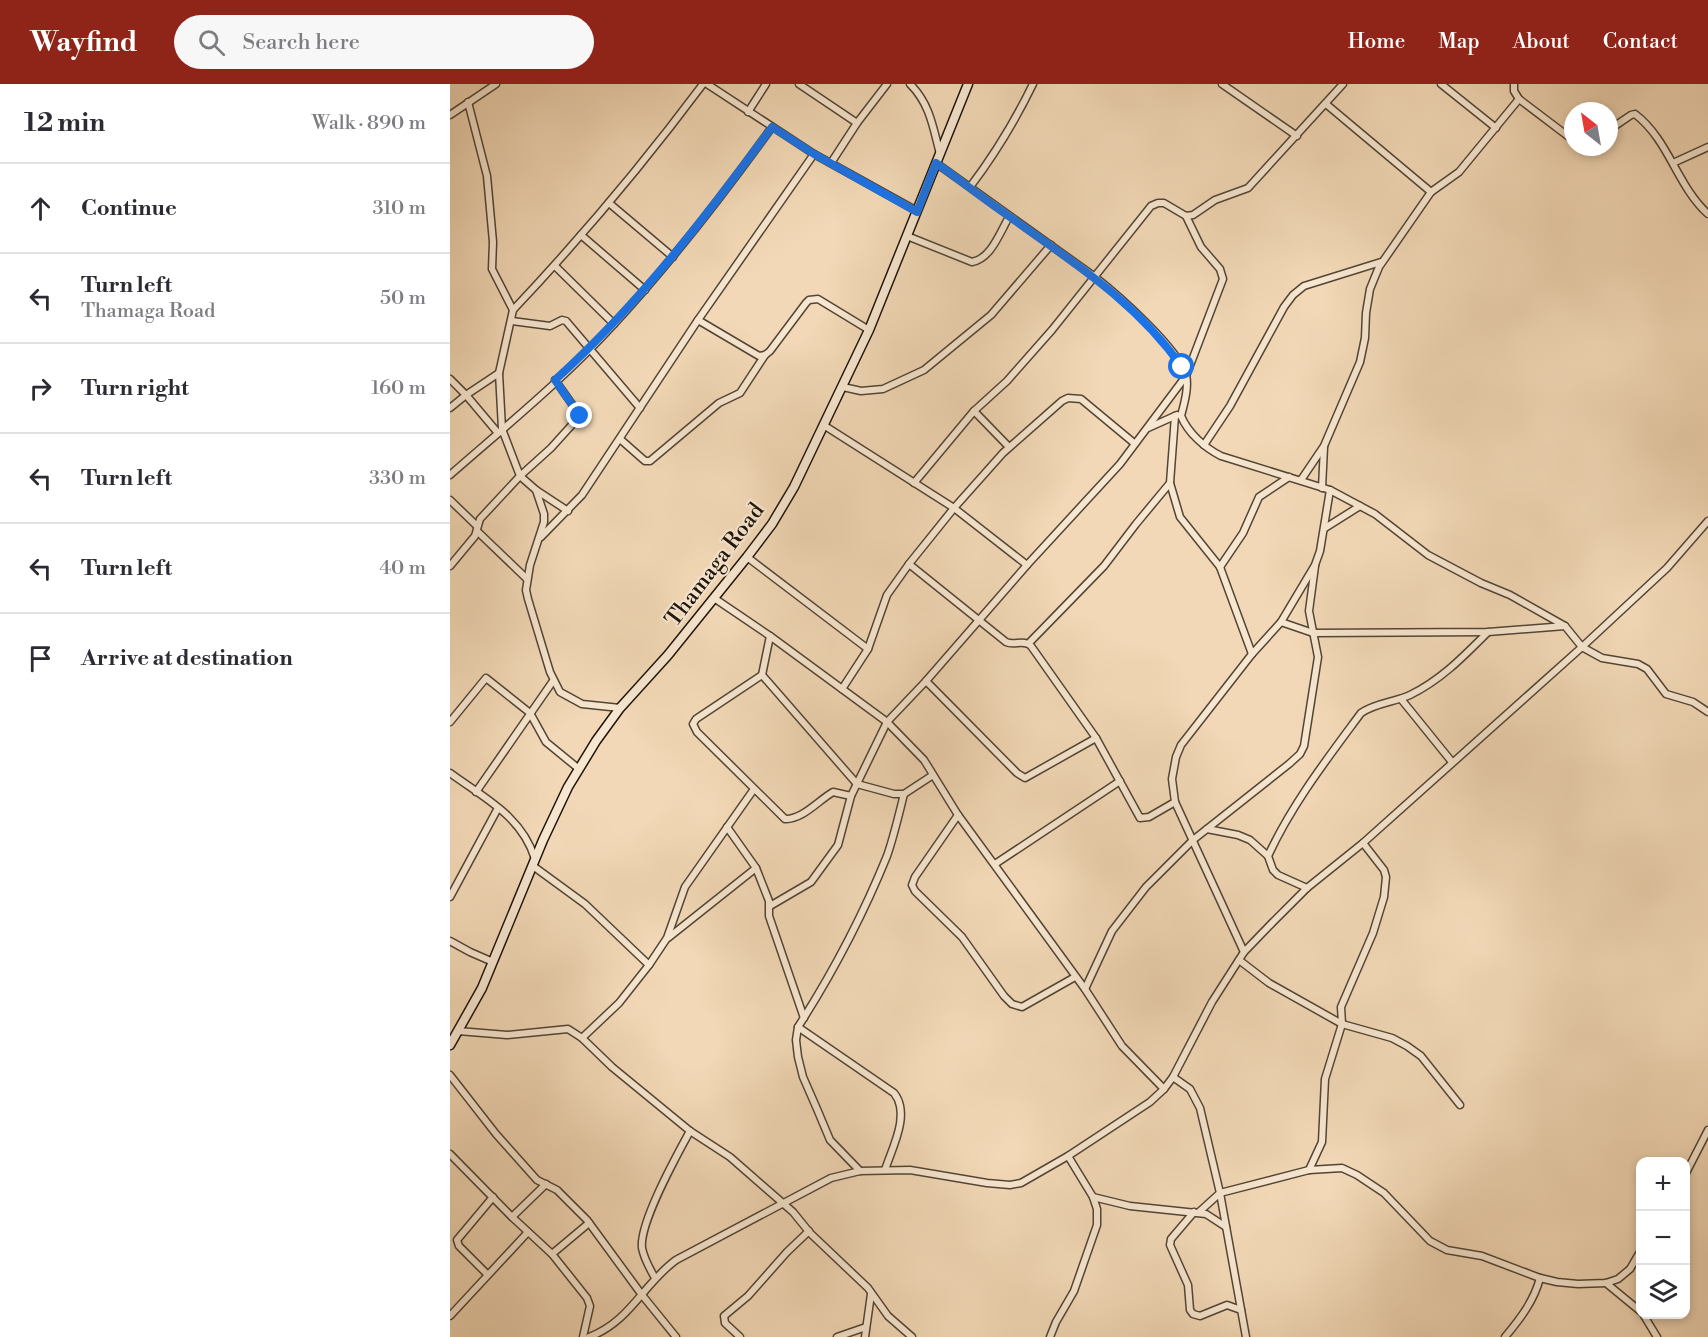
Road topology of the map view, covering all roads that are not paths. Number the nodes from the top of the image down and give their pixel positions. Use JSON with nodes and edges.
{"nodes":[{"id":1,"x":496,"y":84,"type":"edge"},
{"id":2,"x":705,"y":84,"type":"edge"},
{"id":3,"x":766,"y":84,"type":"edge"},
{"id":4,"x":799,"y":84,"type":"edge"},
{"id":5,"x":886,"y":84,"type":"edge"},
{"id":6,"x":910,"y":84,"type":"edge"},
{"id":7,"x":968,"y":84,"type":"edge"},
{"id":8,"x":1033,"y":84,"type":"edge"},
{"id":9,"x":1222,"y":84,"type":"edge"},
{"id":10,"x":1343,"y":84,"type":"edge"},
{"id":11,"x":1441,"y":84,"type":"edge"},
{"id":12,"x":1513,"y":84,"type":"edge"},
{"id":13,"x":1519,"y":99,"type":"junction"},
{"id":14,"x":468,"y":102,"type":"junction"},
{"id":15,"x":1326,"y":104,"type":"junction"},
{"id":16,"x":748,"y":112,"type":"junction"},
{"id":17,"x":450,"y":115,"type":"edge"},
{"id":18,"x":857,"y":123,"type":"junction"},
{"id":19,"x":1618,"y":123,"type":"edge"},
{"id":20,"x":772,"y":127,"type":"junction"},
{"id":21,"x":1496,"y":128,"type":"junction"},
{"id":22,"x":1564,"y":133,"type":"edge"},
{"id":23,"x":1297,"y":136,"type":"junction"},
{"id":24,"x":1708,"y":147,"type":"edge"},
{"id":25,"x":814,"y":154,"type":"junction"},
{"id":26,"x":940,"y":154,"type":"junction"},
{"id":27,"x":831,"y":163,"type":"junction"},
{"id":28,"x":936,"y":163,"type":"junction"},
{"id":29,"x":1673,"y":163,"type":"junction"},
{"id":30,"x":970,"y":188,"type":"junction"},
{"id":31,"x":1431,"y":192,"type":"junction"},
{"id":32,"x":609,"y":203,"type":"junction"},
{"id":33,"x":917,"y":212,"type":"junction"},
{"id":34,"x":1708,"y":214,"type":"edge"},
{"id":35,"x":1186,"y":216,"type":"junction"},
{"id":36,"x":1009,"y":217,"type":"junction"},
{"id":37,"x":581,"y":234,"type":"junction"},
{"id":38,"x":907,"y":236,"type":"junction"},
{"id":39,"x":1051,"y":245,"type":"junction"},
{"id":40,"x":673,"y":257,"type":"junction"},
{"id":41,"x":1383,"y":261,"type":"junction"},
{"id":42,"x":555,"y":266,"type":"junction"},
{"id":43,"x":1095,"y":277,"type":"junction"},
{"id":44,"x":645,"y":290,"type":"junction"},
{"id":45,"x":513,"y":309,"type":"junction"},
{"id":46,"x":698,"y":320,"type":"junction"},
{"id":47,"x":512,"y":321,"type":"junction"},
{"id":48,"x":614,"y":324,"type":"junction"},
{"id":49,"x":869,"y":330,"type":"junction"},
{"id":50,"x":590,"y":348,"type":"junction"},
{"id":51,"x":765,"y":356,"type":"junction"},
{"id":52,"x":499,"y":373,"type":"junction"},
{"id":53,"x":1186,"y":376,"type":"junction"},
{"id":54,"x":450,"y":380,"type":"edge"},
{"id":55,"x":555,"y":380,"type":"junction"},
{"id":56,"x":843,"y":387,"type":"junction"},
{"id":57,"x":466,"y":394,"type":"junction"},
{"id":58,"x":450,"y":408,"type":"edge"},
{"id":59,"x":640,"y":408,"type":"junction"},
{"id":60,"x":974,"y":411,"type":"junction"},
{"id":61,"x":1182,"y":413,"type":"junction"},
{"id":62,"x":1175,"y":416,"type":"junction"},
{"id":63,"x":825,"y":426,"type":"junction"},
{"id":64,"x":1147,"y":428,"type":"junction"},
{"id":65,"x":500,"y":431,"type":"junction"},
{"id":66,"x":620,"y":439,"type":"junction"},
{"id":67,"x":1134,"y":443,"type":"junction"},
{"id":68,"x":1204,"y":445,"type":"junction"},
{"id":69,"x":1324,"y":446,"type":"junction"},
{"id":70,"x":1009,"y":447,"type":"junction"},
{"id":71,"x":450,"y":475,"type":"edge"},
{"id":72,"x":520,"y":476,"type":"junction"},
{"id":73,"x":1289,"y":477,"type":"junction"},
{"id":74,"x":1301,"y":480,"type":"junction"},
{"id":75,"x":914,"y":483,"type":"junction"},
{"id":76,"x":1170,"y":483,"type":"junction"},
{"id":77,"x":1322,"y":488,"type":"junction"},
{"id":78,"x":536,"y":490,"type":"junction"},
{"id":79,"x":1330,"y":490,"type":"junction"},
{"id":80,"x":450,"y":500,"type":"edge"},
{"id":81,"x":1360,"y":506,"type":"junction"},
{"id":82,"x":954,"y":508,"type":"junction"},
{"id":83,"x":568,"y":511,"type":"junction"},
{"id":84,"x":1707,"y":524,"type":"edge"},
{"id":85,"x":477,"y":528,"type":"junction"},
{"id":86,"x":1325,"y":528,"type":"junction"},
{"id":87,"x":538,"y":539,"type":"junction"},
{"id":88,"x":747,"y":556,"type":"junction"},
{"id":89,"x":451,"y":563,"type":"edge"},
{"id":90,"x":909,"y":564,"type":"junction"},
{"id":91,"x":1027,"y":565,"type":"junction"},
{"id":92,"x":1315,"y":565,"type":"junction"},
{"id":93,"x":1220,"y":567,"type":"junction"},
{"id":94,"x":527,"y":579,"type":"junction"},
{"id":95,"x":714,"y":598,"type":"junction"},
{"id":96,"x":980,"y":619,"type":"junction"},
{"id":97,"x":1281,"y":622,"type":"junction"},
{"id":98,"x":1565,"y":626,"type":"junction"},
{"id":99,"x":1488,"y":632,"type":"junction"},
{"id":100,"x":1313,"y":633,"type":"junction"},
{"id":101,"x":770,"y":636,"type":"junction"},
{"id":102,"x":1029,"y":643,"type":"junction"},
{"id":103,"x":1582,"y":647,"type":"junction"},
{"id":104,"x":867,"y":649,"type":"junction"},
{"id":105,"x":1252,"y":654,"type":"junction"},
{"id":106,"x":762,"y":675,"type":"junction"},
{"id":107,"x":553,"y":681,"type":"junction"},
{"id":108,"x":926,"y":681,"type":"junction"},
{"id":109,"x":842,"y":689,"type":"junction"},
{"id":110,"x":1401,"y":699,"type":"junction"},
{"id":111,"x":620,"y":708,"type":"junction"},
{"id":112,"x":1708,"y":712,"type":"edge"},
{"id":113,"x":530,"y":713,"type":"junction"},
{"id":114,"x":450,"y":722,"type":"edge"},
{"id":115,"x":886,"y":722,"type":"junction"},
{"id":116,"x":1096,"y":738,"type":"junction"},
{"id":117,"x":1452,"y":762,"type":"junction"},
{"id":118,"x":579,"y":768,"type":"junction"},
{"id":119,"x":450,"y":774,"type":"edge"},
{"id":120,"x":933,"y":775,"type":"junction"},
{"id":121,"x":1120,"y":782,"type":"junction"},
{"id":122,"x":857,"y":784,"type":"junction"},
{"id":123,"x":754,"y":789,"type":"junction"},
{"id":124,"x":476,"y":792,"type":"junction"},
{"id":125,"x":904,"y":794,"type":"junction"},
{"id":126,"x":851,"y":796,"type":"junction"},
{"id":127,"x":1175,"y":802,"type":"junction"},
{"id":128,"x":498,"y":808,"type":"junction"},
{"id":129,"x":958,"y":815,"type":"junction"},
{"id":130,"x":727,"y":827,"type":"junction"},
{"id":131,"x":1207,"y":829,"type":"junction"},
{"id":132,"x":1193,"y":840,"type":"junction"},
{"id":133,"x":1363,"y":843,"type":"junction"},
{"id":134,"x":1268,"y":856,"type":"junction"},
{"id":135,"x":534,"y":862,"type":"junction"},
{"id":136,"x":995,"y":864,"type":"junction"},
{"id":137,"x":756,"y":868,"type":"junction"},
{"id":138,"x":1307,"y":888,"type":"junction"},
{"id":139,"x":450,"y":897,"type":"edge"},
{"id":140,"x":770,"y":906,"type":"junction"},
{"id":141,"x":667,"y":938,"type":"junction"},
{"id":142,"x":450,"y":941,"type":"edge"},
{"id":143,"x":1244,"y":952,"type":"junction"},
{"id":144,"x":1239,"y":960,"type":"junction"},
{"id":145,"x":493,"y":962,"type":"junction"},
{"id":146,"x":649,"y":965,"type":"junction"},
{"id":147,"x":1075,"y":976,"type":"junction"},
{"id":148,"x":1084,"y":989,"type":"junction"},
{"id":149,"x":804,"y":1018,"type":"junction"},
{"id":150,"x":1342,"y":1024,"type":"junction"},
{"id":151,"x":798,"y":1027,"type":"junction"},
{"id":152,"x":458,"y":1031,"type":"junction"},
{"id":153,"x":582,"y":1038,"type":"junction"},
{"id":154,"x":450,"y":1045,"type":"edge"},
{"id":155,"x":450,"y":1075,"type":"edge"},
{"id":156,"x":1173,"y":1077,"type":"junction"},
{"id":157,"x":1164,"y":1089,"type":"junction"},
{"id":158,"x":1460,"y":1105,"type":"dead end"},
{"id":159,"x":1708,"y":1130,"type":"edge"},
{"id":160,"x":690,"y":1131,"type":"junction"},
{"id":161,"x":450,"y":1154,"type":"edge"},
{"id":162,"x":1068,"y":1156,"type":"junction"},
{"id":163,"x":1690,"y":1165,"type":"edge"},
{"id":164,"x":885,"y":1170,"type":"junction"},
{"id":165,"x":1309,"y":1170,"type":"junction"},
{"id":166,"x":860,"y":1171,"type":"junction"},
{"id":167,"x":546,"y":1184,"type":"junction"},
{"id":168,"x":1220,"y":1193,"type":"junction"},
{"id":169,"x":493,"y":1197,"type":"junction"},
{"id":170,"x":1093,"y":1197,"type":"junction"},
{"id":171,"x":782,"y":1203,"type":"junction"},
{"id":172,"x":1197,"y":1212,"type":"junction"},
{"id":173,"x":512,"y":1217,"type":"junction"},
{"id":174,"x":589,"y":1223,"type":"junction"},
{"id":175,"x":1226,"y":1227,"type":"junction"},
{"id":176,"x":528,"y":1232,"type":"junction"},
{"id":177,"x":809,"y":1232,"type":"junction"},
{"id":178,"x":552,"y":1254,"type":"junction"},
{"id":179,"x":1636,"y":1259,"type":"edge"},
{"id":180,"x":487,"y":1274,"type":"junction"},
{"id":181,"x":655,"y":1278,"type":"junction"},
{"id":182,"x":1540,"y":1278,"type":"junction"},
{"id":183,"x":1606,"y":1283,"type":"junction"},
{"id":184,"x":871,"y":1294,"type":"junction"},
{"id":185,"x":642,"y":1295,"type":"junction"},
{"id":186,"x":1636,"y":1308,"type":"edge"},
{"id":187,"x":1241,"y":1311,"type":"junction"},
{"id":188,"x":450,"y":1316,"type":"edge"},
{"id":189,"x":1646,"y":1319,"type":"edge"},
{"id":190,"x":866,"y":1327,"type":"junction"},
{"id":191,"x":583,"y":1337,"type":"edge"},
{"id":192,"x":589,"y":1337,"type":"edge"},
{"id":193,"x":676,"y":1337,"type":"edge"},
{"id":194,"x":740,"y":1337,"type":"edge"},
{"id":195,"x":837,"y":1337,"type":"edge"},
{"id":196,"x":865,"y":1337,"type":"edge"},
{"id":197,"x":912,"y":1337,"type":"edge"},
{"id":198,"x":1050,"y":1337,"type":"edge"},
{"id":199,"x":1246,"y":1337,"type":"edge"},
{"id":200,"x":1505,"y":1337,"type":"edge"},
{"id":201,"x":1657,"y":1337,"type":"edge"}],
"edges":[{"from":1,"to":14,"type":"street"},
{"from":2,"to":16,"type":"street"},
{"from":2,"to":32,"type":"street"},
{"from":3,"to":16,"type":"street"},
{"from":4,"to":18,"type":"street"},
{"from":5,"to":18,"type":"street"},
{"from":6,"to":26,"type":"street"},
{"from":7,"to":26,"type":"main road","name":"Thamaga Road"},
{"from":8,"to":30,"type":"street"},
{"from":9,"to":23,"type":"street"},
{"from":10,"to":15,"type":"street"},
{"from":11,"to":21,"type":"street"},
{"from":12,"to":13,"type":"street"},
{"from":13,"to":21,"type":"street"},
{"from":13,"to":22,"type":"street"},
{"from":14,"to":17,"type":"street"},
{"from":14,"to":45,"type":"street"},
{"from":15,"to":23,"type":"street"},
{"from":15,"to":31,"type":"street"},
{"from":16,"to":20,"type":"street"},
{"from":18,"to":27,"type":"street"},
{"from":19,"to":29,"type":"street"},
{"from":20,"to":25,"type":"street"},
{"from":20,"to":40,"type":"street"},
{"from":21,"to":31,"type":"street"},
{"from":23,"to":35,"type":"street"},
{"from":24,"to":29,"type":"street"},
{"from":25,"to":27,"type":"street"},
{"from":25,"to":46,"type":"street"},
{"from":26,"to":28,"type":"main road","name":"Thamaga Road"},
{"from":27,"to":33,"type":"street"},
{"from":28,"to":30,"type":"street"},
{"from":28,"to":33,"type":"main road","name":"Thamaga Road"},
{"from":29,"to":34,"type":"street"},
{"from":30,"to":36,"type":"street"},
{"from":31,"to":41,"type":"street"},
{"from":32,"to":37,"type":"street"},
{"from":32,"to":40,"type":"street"},
{"from":33,"to":38,"type":"main road","name":"Thamaga Road"},
{"from":35,"to":43,"type":"street"},
{"from":35,"to":53,"type":"street"},
{"from":36,"to":38,"type":"street"},
{"from":36,"to":39,"type":"street"},
{"from":37,"to":42,"type":"street"},
{"from":37,"to":44,"type":"street"},
{"from":38,"to":49,"type":"main road","name":"Thamaga Road"},
{"from":39,"to":43,"type":"street"},
{"from":39,"to":56,"type":"street"},
{"from":40,"to":44,"type":"street"},
{"from":41,"to":68,"type":"street"},
{"from":41,"to":69,"type":"street"},
{"from":42,"to":45,"type":"street"},
{"from":42,"to":48,"type":"street"},
{"from":43,"to":53,"type":"street"},
{"from":43,"to":60,"type":"street"},
{"from":44,"to":48,"type":"street"},
{"from":45,"to":47,"type":"street"},
{"from":46,"to":51,"type":"street"},
{"from":46,"to":59,"type":"street"},
{"from":47,"to":50,"type":"street"},
{"from":47,"to":52,"type":"street"},
{"from":48,"to":50,"type":"street"},
{"from":49,"to":51,"type":"street"},
{"from":49,"to":56,"type":"main road","name":"Thamaga Road"},
{"from":50,"to":55,"type":"street"},
{"from":50,"to":59,"type":"street"},
{"from":51,"to":66,"type":"street"},
{"from":52,"to":57,"type":"street"},
{"from":52,"to":65,"type":"street"},
{"from":53,"to":61,"type":"street"},
{"from":53,"to":64,"type":"street"},
{"from":54,"to":57,"type":"street"},
{"from":55,"to":65,"type":"street"},
{"from":55,"to":72,"type":"street"},
{"from":56,"to":63,"type":"main road","name":"Thamaga Road"},
{"from":57,"to":58,"type":"street"},
{"from":57,"to":65,"type":"street"},
{"from":59,"to":66,"type":"street"},
{"from":60,"to":70,"type":"street"},
{"from":60,"to":75,"type":"street"},
{"from":61,"to":62,"type":"street"},
{"from":61,"to":68,"type":"street"},
{"from":62,"to":64,"type":"street"},
{"from":62,"to":76,"type":"street"},
{"from":63,"to":75,"type":"street"},
{"from":63,"to":88,"type":"main road","name":"Thamaga Road"},
{"from":64,"to":67,"type":"street"},
{"from":65,"to":71,"type":"street"},
{"from":65,"to":72,"type":"street"},
{"from":66,"to":83,"type":"street"},
{"from":67,"to":70,"type":"street"},
{"from":67,"to":91,"type":"street"},
{"from":68,"to":73,"type":"street"},
{"from":69,"to":74,"type":"street"},
{"from":69,"to":77,"type":"street"},
{"from":70,"to":82,"type":"street"},
{"from":72,"to":78,"type":"street"},
{"from":72,"to":85,"type":"street"},
{"from":73,"to":74,"type":"street"},
{"from":73,"to":93,"type":"street"},
{"from":74,"to":77,"type":"street"},
{"from":75,"to":82,"type":"street"},
{"from":76,"to":93,"type":"street"},
{"from":76,"to":102,"type":"street"},
{"from":77,"to":79,"type":"street"},
{"from":78,"to":83,"type":"street"},
{"from":78,"to":87,"type":"street"},
{"from":79,"to":81,"type":"street"},
{"from":79,"to":86,"type":"street"},
{"from":80,"to":85,"type":"street"},
{"from":81,"to":86,"type":"street"},
{"from":81,"to":98,"type":"street"},
{"from":82,"to":90,"type":"street"},
{"from":82,"to":91,"type":"street"},
{"from":83,"to":87,"type":"street"},
{"from":84,"to":103,"type":"street"},
{"from":85,"to":89,"type":"street"},
{"from":85,"to":94,"type":"street"},
{"from":86,"to":92,"type":"street"},
{"from":87,"to":94,"type":"street"},
{"from":88,"to":95,"type":"main road","name":"Thamaga Road"},
{"from":88,"to":104,"type":"street"},
{"from":90,"to":96,"type":"street"},
{"from":90,"to":104,"type":"street"},
{"from":91,"to":96,"type":"street"},
{"from":92,"to":97,"type":"street"},
{"from":92,"to":100,"type":"street"},
{"from":93,"to":105,"type":"street"},
{"from":94,"to":107,"type":"street"},
{"from":95,"to":101,"type":"street"},
{"from":95,"to":111,"type":"main road","name":"Thamaga Road"},
{"from":96,"to":102,"type":"street"},
{"from":96,"to":108,"type":"street"},
{"from":97,"to":100,"type":"street"},
{"from":97,"to":105,"type":"street"},
{"from":98,"to":99,"type":"street"},
{"from":98,"to":103,"type":"street"},
{"from":99,"to":100,"type":"street"},
{"from":99,"to":110,"type":"street"},
{"from":100,"to":131,"type":"street"},
{"from":101,"to":106,"type":"street"},
{"from":101,"to":109,"type":"street"},
{"from":102,"to":116,"type":"street"},
{"from":103,"to":112,"type":"street"},
{"from":103,"to":117,"type":"street"},
{"from":104,"to":109,"type":"street"},
{"from":105,"to":127,"type":"street"},
{"from":106,"to":122,"type":"street"},
{"from":106,"to":123,"type":"street"},
{"from":107,"to":111,"type":"street"},
{"from":107,"to":113,"type":"street"},
{"from":108,"to":115,"type":"street"},
{"from":108,"to":116,"type":"street"},
{"from":109,"to":115,"type":"street"},
{"from":110,"to":117,"type":"street"},
{"from":110,"to":134,"type":"street"},
{"from":111,"to":118,"type":"main road","name":"Thamaga Road"},
{"from":113,"to":114,"type":"street"},
{"from":113,"to":118,"type":"street"},
{"from":113,"to":124,"type":"street"},
{"from":115,"to":120,"type":"street"},
{"from":115,"to":122,"type":"street"},
{"from":116,"to":121,"type":"street"},
{"from":117,"to":133,"type":"street"},
{"from":118,"to":135,"type":"main road","name":"Thamaga Road"},
{"from":119,"to":124,"type":"street"},
{"from":120,"to":125,"type":"street"},
{"from":120,"to":129,"type":"street"},
{"from":121,"to":127,"type":"street"},
{"from":121,"to":136,"type":"street"},
{"from":122,"to":125,"type":"street"},
{"from":122,"to":126,"type":"street"},
{"from":123,"to":126,"type":"street"},
{"from":123,"to":130,"type":"street"},
{"from":124,"to":128,"type":"street"},
{"from":125,"to":149,"type":"street"},
{"from":126,"to":140,"type":"street"},
{"from":127,"to":132,"type":"street"},
{"from":128,"to":135,"type":"street"},
{"from":128,"to":139,"type":"street"},
{"from":129,"to":136,"type":"street"},
{"from":129,"to":147,"type":"street"},
{"from":130,"to":137,"type":"street"},
{"from":130,"to":141,"type":"street"},
{"from":131,"to":132,"type":"street"},
{"from":131,"to":134,"type":"street"},
{"from":132,"to":143,"type":"street"},
{"from":132,"to":148,"type":"street"},
{"from":133,"to":138,"type":"street"},
{"from":133,"to":150,"type":"street"},
{"from":134,"to":138,"type":"street"},
{"from":135,"to":145,"type":"main road","name":"Thamaga Road"},
{"from":135,"to":146,"type":"street"},
{"from":136,"to":147,"type":"street"},
{"from":137,"to":140,"type":"street"},
{"from":137,"to":141,"type":"street"},
{"from":138,"to":143,"type":"street"},
{"from":140,"to":149,"type":"street"},
{"from":141,"to":146,"type":"street"},
{"from":142,"to":145,"type":"street"},
{"from":143,"to":144,"type":"street"},
{"from":144,"to":150,"type":"street"},
{"from":144,"to":156,"type":"street"},
{"from":145,"to":152,"type":"main road","name":"Thamaga Road"},
{"from":146,"to":153,"type":"street"},
{"from":147,"to":148,"type":"street"},
{"from":148,"to":157,"type":"street"},
{"from":149,"to":151,"type":"street"},
{"from":150,"to":158,"type":"street"},
{"from":150,"to":165,"type":"street"},
{"from":151,"to":164,"type":"street"},
{"from":151,"to":166,"type":"street"},
{"from":152,"to":153,"type":"street"},
{"from":152,"to":154,"type":"main road","name":"Thamaga Road"},
{"from":153,"to":160,"type":"street"},
{"from":155,"to":167,"type":"street"},
{"from":156,"to":157,"type":"street"},
{"from":156,"to":168,"type":"street"},
{"from":157,"to":162,"type":"street"},
{"from":159,"to":163,"type":"street"},
{"from":160,"to":171,"type":"street"},
{"from":160,"to":181,"type":"street"},
{"from":161,"to":169,"type":"street"},
{"from":162,"to":164,"type":"street"},
{"from":162,"to":170,"type":"street"},
{"from":164,"to":166,"type":"street"},
{"from":165,"to":168,"type":"street"},
{"from":165,"to":182,"type":"street"},
{"from":166,"to":171,"type":"street"},
{"from":167,"to":173,"type":"street"},
{"from":167,"to":174,"type":"street"},
{"from":168,"to":172,"type":"street"},
{"from":168,"to":175,"type":"street"},
{"from":169,"to":173,"type":"street"},
{"from":169,"to":180,"type":"street"},
{"from":170,"to":172,"type":"street"},
{"from":170,"to":198,"type":"street"},
{"from":171,"to":177,"type":"street"},
{"from":171,"to":181,"type":"street"},
{"from":172,"to":175,"type":"street"},
{"from":172,"to":187,"type":"street"},
{"from":173,"to":176,"type":"street"},
{"from":174,"to":178,"type":"street"},
{"from":174,"to":185,"type":"street"},
{"from":175,"to":187,"type":"street"},
{"from":176,"to":178,"type":"street"},
{"from":176,"to":180,"type":"street"},
{"from":177,"to":184,"type":"street"},
{"from":177,"to":194,"type":"street"},
{"from":178,"to":191,"type":"street"},
{"from":179,"to":183,"type":"street"},
{"from":180,"to":188,"type":"street"},
{"from":181,"to":185,"type":"street"},
{"from":182,"to":183,"type":"street"},
{"from":182,"to":200,"type":"street"},
{"from":183,"to":186,"type":"street"},
{"from":184,"to":190,"type":"street"},
{"from":184,"to":197,"type":"street"},
{"from":185,"to":192,"type":"street"},
{"from":185,"to":193,"type":"street"},
{"from":187,"to":199,"type":"street"},
{"from":189,"to":201,"type":"street"},
{"from":190,"to":195,"type":"street"},
{"from":190,"to":196,"type":"street"}]}
